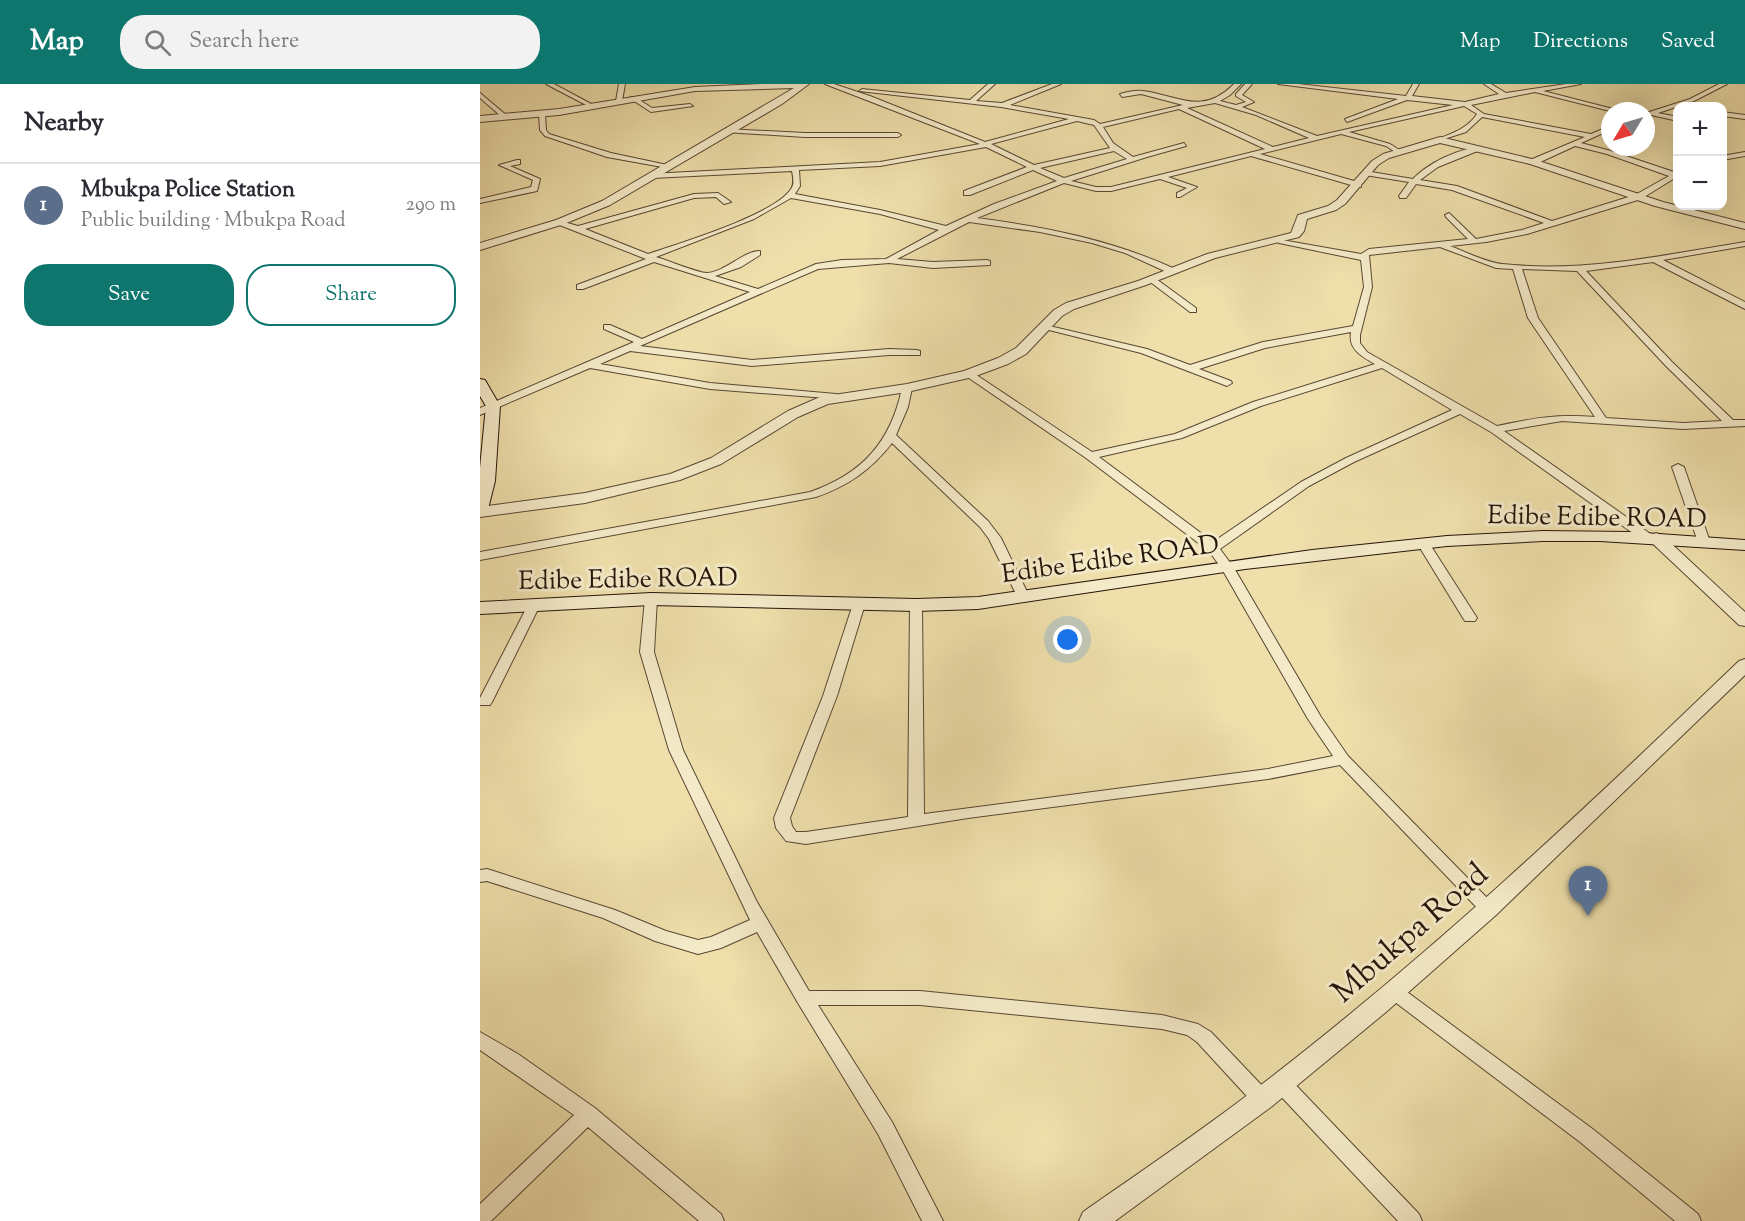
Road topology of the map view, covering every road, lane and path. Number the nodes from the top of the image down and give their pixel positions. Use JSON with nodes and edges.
{"nodes":[{"id":1,"x":549,"y":84,"type":"edge"},
{"id":2,"x":622,"y":84,"type":"edge"},
{"id":3,"x":803,"y":84,"type":"edge"},
{"id":4,"x":831,"y":84,"type":"edge"},
{"id":5,"x":992,"y":84,"type":"edge"},
{"id":6,"x":1058,"y":84,"type":"edge"},
{"id":7,"x":1238,"y":84,"type":"edge"},
{"id":8,"x":1249,"y":84,"type":"edge"},
{"id":9,"x":1281,"y":84,"type":"edge"},
{"id":10,"x":1416,"y":84,"type":"edge"},
{"id":11,"x":1487,"y":84,"type":"edge"},
{"id":12,"x":1578,"y":84,"type":"edge"},
{"id":13,"x":1724,"y":84,"type":"edge"},
{"id":14,"x":750,"y":85,"type":"edge"},
{"id":15,"x":695,"y":86,"type":"edge"},
{"id":16,"x":848,"y":91,"type":"junction"},
{"id":17,"x":1531,"y":91,"type":"junction"},
{"id":18,"x":480,"y":95,"type":"edge"},
{"id":19,"x":1122,"y":95,"type":"dead end"},
{"id":20,"x":1505,"y":95,"type":"junction"},
{"id":21,"x":1408,"y":97,"type":"junction"},
{"id":22,"x":633,"y":98,"type":"junction"},
{"id":23,"x":619,"y":101,"type":"junction"},
{"id":24,"x":1215,"y":101,"type":"junction"},
{"id":25,"x":971,"y":102,"type":"junction"},
{"id":26,"x":1688,"y":102,"type":"edge"},
{"id":27,"x":1465,"y":104,"type":"junction"},
{"id":28,"x":1001,"y":105,"type":"junction"},
{"id":29,"x":1190,"y":105,"type":"junction"},
{"id":30,"x":592,"y":106,"type":"junction"},
{"id":31,"x":690,"y":106,"type":"dead end"},
{"id":32,"x":1180,"y":107,"type":"junction"},
{"id":33,"x":1237,"y":107,"type":"junction"},
{"id":34,"x":1601,"y":107,"type":"edge"},
{"id":35,"x":1673,"y":108,"type":"edge"},
{"id":36,"x":1655,"y":112,"type":"edge"},
{"id":37,"x":542,"y":114,"type":"junction"},
{"id":38,"x":1481,"y":115,"type":"junction"},
{"id":39,"x":1655,"y":115,"type":"edge"},
{"id":40,"x":1727,"y":115,"type":"edge"},
{"id":41,"x":504,"y":116,"type":"junction"},
{"id":42,"x":1745,"y":117,"type":"edge"},
{"id":43,"x":1673,"y":118,"type":"edge"},
{"id":44,"x":480,"y":119,"type":"edge"},
{"id":45,"x":1079,"y":119,"type":"junction"},
{"id":46,"x":1347,"y":120,"type":"dead end"},
{"id":47,"x":1100,"y":126,"type":"junction"},
{"id":48,"x":727,"y":131,"type":"junction"},
{"id":49,"x":1341,"y":132,"type":"junction"},
{"id":50,"x":1601,"y":132,"type":"edge"},
{"id":51,"x":898,"y":135,"type":"dead end"},
{"id":52,"x":1593,"y":135,"type":"junction"},
{"id":53,"x":1316,"y":138,"type":"junction"},
{"id":54,"x":1440,"y":140,"type":"junction"},
{"id":55,"x":985,"y":144,"type":"junction"},
{"id":56,"x":1576,"y":144,"type":"junction"},
{"id":57,"x":1184,"y":145,"type":"dead end"},
{"id":58,"x":1272,"y":148,"type":"junction"},
{"id":59,"x":1116,"y":149,"type":"junction"},
{"id":60,"x":1478,"y":149,"type":"junction"},
{"id":61,"x":1397,"y":151,"type":"junction"},
{"id":62,"x":1250,"y":154,"type":"junction"},
{"id":63,"x":1745,"y":154,"type":"edge"},
{"id":64,"x":1727,"y":157,"type":"edge"},
{"id":65,"x":1133,"y":160,"type":"junction"},
{"id":66,"x":517,"y":162,"type":"dead end"},
{"id":67,"x":1533,"y":162,"type":"junction"},
{"id":68,"x":668,"y":166,"type":"junction"},
{"id":69,"x":1035,"y":167,"type":"junction"},
{"id":70,"x":795,"y":169,"type":"junction"},
{"id":71,"x":1368,"y":173,"type":"junction"},
{"id":72,"x":1673,"y":173,"type":"edge"},
{"id":73,"x":652,"y":176,"type":"junction"},
{"id":74,"x":1673,"y":176,"type":"edge"},
{"id":75,"x":1161,"y":177,"type":"junction"},
{"id":76,"x":1413,"y":179,"type":"junction"},
{"id":77,"x":1065,"y":180,"type":"junction"},
{"id":78,"x":1358,"y":185,"type":"junction"},
{"id":79,"x":790,"y":195,"type":"junction"},
{"id":80,"x":1180,"y":195,"type":"dead end"},
{"id":81,"x":1403,"y":196,"type":"dead end"},
{"id":82,"x":1638,"y":197,"type":"junction"},
{"id":83,"x":978,"y":199,"type":"dead end"},
{"id":84,"x":480,"y":201,"type":"edge"},
{"id":85,"x":727,"y":202,"type":"dead end"},
{"id":86,"x":988,"y":202,"type":"dead end"},
{"id":87,"x":997,"y":206,"type":"junction"},
{"id":88,"x":1449,"y":215,"type":"dead end"},
{"id":89,"x":966,"y":219,"type":"junction"},
{"id":90,"x":560,"y":222,"type":"junction"},
{"id":91,"x":1551,"y":223,"type":"junction"},
{"id":92,"x":1745,"y":226,"type":"edge"},
{"id":93,"x":580,"y":228,"type":"junction"},
{"id":94,"x":946,"y":228,"type":"junction"},
{"id":95,"x":1279,"y":241,"type":"junction"},
{"id":96,"x":1474,"y":241,"type":"junction"},
{"id":97,"x":1437,"y":244,"type":"junction"},
{"id":98,"x":1745,"y":244,"type":"edge"},
{"id":99,"x":480,"y":247,"type":"edge"},
{"id":100,"x":757,"y":253,"type":"dead end"},
{"id":101,"x":651,"y":258,"type":"junction"},
{"id":102,"x":1366,"y":258,"type":"junction"},
{"id":103,"x":1655,"y":260,"type":"junction"},
{"id":104,"x":888,"y":261,"type":"junction"},
{"id":105,"x":987,"y":263,"type":"dead end"},
{"id":106,"x":1517,"y":268,"type":"junction"},
{"id":107,"x":1579,"y":269,"type":"junction"},
{"id":108,"x":1172,"y":271,"type":"junction"},
{"id":109,"x":706,"y":276,"type":"junction"},
{"id":110,"x":1152,"y":279,"type":"junction"},
{"id":111,"x":580,"y":287,"type":"dead end"},
{"id":112,"x":758,"y":292,"type":"junction"},
{"id":113,"x":1745,"y":306,"type":"edge"},
{"id":114,"x":1193,"y":310,"type":"dead end"},
{"id":115,"x":1044,"y":326,"type":"junction"},
{"id":116,"x":608,"y":327,"type":"dead end"},
{"id":117,"x":1356,"y":328,"type":"junction"},
{"id":118,"x":641,"y":342,"type":"junction"},
{"id":119,"x":629,"y":348,"type":"junction"},
{"id":120,"x":917,"y":353,"type":"dead end"},
{"id":121,"x":590,"y":364,"type":"junction"},
{"id":122,"x":1383,"y":365,"type":"junction"},
{"id":123,"x":1192,"y":368,"type":"junction"},
{"id":124,"x":968,"y":374,"type":"junction"},
{"id":125,"x":480,"y":383,"type":"edge"},
{"id":126,"x":1227,"y":383,"type":"dead end"},
{"id":127,"x":907,"y":388,"type":"junction"},
{"id":128,"x":836,"y":397,"type":"junction"},
{"id":129,"x":486,"y":409,"type":"edge"},
{"id":130,"x":1460,"y":410,"type":"junction"},
{"id":131,"x":1602,"y":420,"type":"junction"},
{"id":132,"x":1745,"y":423,"type":"edge"},
{"id":133,"x":1732,"y":425,"type":"junction"},
{"id":134,"x":1495,"y":430,"type":"junction"},
{"id":135,"x":892,"y":437,"type":"junction"},
{"id":136,"x":1090,"y":456,"type":"junction"},
{"id":137,"x":1678,"y":467,"type":"dead end"},
{"id":138,"x":480,"y":511,"type":"edge"},
{"id":139,"x":1652,"y":538,"type":"junction"},
{"id":140,"x":1704,"y":542,"type":"junction"},
{"id":141,"x":1423,"y":543,"type":"junction"},
{"id":142,"x":1745,"y":545,"type":"edge"},
{"id":143,"x":1213,"y":548,"type":"junction"},
{"id":144,"x":480,"y":556,"type":"edge"},
{"id":145,"x":1228,"y":567,"type":"junction"},
{"id":146,"x":1023,"y":597,"type":"junction"},
{"id":147,"x":651,"y":599,"type":"junction"},
{"id":148,"x":859,"y":604,"type":"junction"},
{"id":149,"x":534,"y":605,"type":"junction"},
{"id":150,"x":916,"y":605,"type":"junction"},
{"id":151,"x":480,"y":608,"type":"edge"},
{"id":152,"x":1470,"y":618,"type":"dead end"},
{"id":153,"x":1745,"y":621,"type":"edge"},
{"id":154,"x":1745,"y":665,"type":"edge"},
{"id":155,"x":485,"y":702,"type":"dead end"},
{"id":156,"x":1343,"y":759,"type":"junction"},
{"id":157,"x":916,"y":822,"type":"junction"},
{"id":158,"x":480,"y":876,"type":"edge"},
{"id":159,"x":1488,"y":909,"type":"junction"},
{"id":160,"x":760,"y":923,"type":"junction"},
{"id":161,"x":1393,"y":991,"type":"junction"},
{"id":162,"x":804,"y":998,"type":"junction"},
{"id":163,"x":480,"y":1040,"type":"edge"},
{"id":164,"x":1281,"y":1083,"type":"junction"},
{"id":165,"x":1262,"y":1099,"type":"junction"},
{"id":166,"x":588,"y":1114,"type":"junction"},
{"id":167,"x":480,"y":1218,"type":"edge"},
{"id":168,"x":714,"y":1221,"type":"edge"},
{"id":169,"x":933,"y":1221,"type":"edge"},
{"id":170,"x":1093,"y":1221,"type":"edge"},
{"id":171,"x":1412,"y":1221,"type":"edge"},
{"id":172,"x":1691,"y":1221,"type":"edge"}],
"edges":[{"from":1,"to":30,"type":"street"},
{"from":2,"to":23,"type":"street"},
{"from":3,"to":14,"type":"street"},
{"from":3,"to":48,"type":"street"},
{"from":4,"to":16,"type":"street"},
{"from":5,"to":25,"type":"street"},
{"from":6,"to":28,"type":"street"},
{"from":7,"to":24,"type":"street"},
{"from":8,"to":33,"type":"street"},
{"from":9,"to":21,"type":"street"},
{"from":10,"to":21,"type":"street"},
{"from":11,"to":20,"type":"street"},
{"from":12,"to":17,"type":"street"},
{"from":13,"to":26,"type":"street"},
{"from":14,"to":15,"type":"street"},
{"from":15,"to":22,"type":"street"},
{"from":16,"to":25,"type":"street"},
{"from":16,"to":55,"type":"street"},
{"from":17,"to":20,"type":"street"},
{"from":17,"to":34,"type":"street"},
{"from":18,"to":41,"type":"street"},
{"from":19,"to":29,"type":"street"},
{"from":20,"to":27,"type":"street"},
{"from":21,"to":27,"type":"street"},
{"from":21,"to":46,"type":"street"},
{"from":22,"to":23,"type":"street"},
{"from":22,"to":31,"type":"street"},
{"from":23,"to":30,"type":"street"},
{"from":24,"to":29,"type":"street"},
{"from":24,"to":33,"type":"street"},
{"from":25,"to":28,"type":"street"},
{"from":27,"to":38,"type":"street"},
{"from":27,"to":49,"type":"street"},
{"from":28,"to":45,"type":"street"},
{"from":29,"to":32,"type":"street"},
{"from":30,"to":37,"type":"street"},
{"from":32,"to":47,"type":"street"},
{"from":32,"to":58,"type":"street"},
{"from":33,"to":53,"type":"street"},
{"from":35,"to":36,"type":"street"},
{"from":37,"to":41,"type":"street"},
{"from":37,"to":68,"type":"street"},
{"from":38,"to":52,"type":"street"},
{"from":38,"to":54,"type":"street"},
{"from":39,"to":43,"type":"street"},
{"from":40,"to":42,"type":"street"},
{"from":41,"to":44,"type":"street"},
{"from":45,"to":47,"type":"street"},
{"from":45,"to":55,"type":"street"},
{"from":47,"to":59,"type":"street"},
{"from":48,"to":51,"type":"street"},
{"from":48,"to":68,"type":"street"},
{"from":49,"to":53,"type":"street"},
{"from":49,"to":61,"type":"street"},
{"from":50,"to":52,"type":"street"},
{"from":52,"to":56,"type":"street"},
{"from":53,"to":58,"type":"street"},
{"from":54,"to":60,"type":"street"},
{"from":54,"to":61,"type":"street"},
{"from":55,"to":69,"type":"street"},
{"from":55,"to":70,"type":"street"},
{"from":56,"to":67,"type":"street"},
{"from":56,"to":72,"type":"street"},
{"from":57,"to":65,"type":"street"},
{"from":58,"to":62,"type":"street"},
{"from":59,"to":65,"type":"street"},
{"from":59,"to":69,"type":"street"},
{"from":60,"to":67,"type":"street"},
{"from":60,"to":76,"type":"street"},
{"from":61,"to":71,"type":"street"},
{"from":62,"to":75,"type":"street"},
{"from":62,"to":78,"type":"street"},
{"from":63,"to":64,"type":"street"},
{"from":65,"to":77,"type":"street"},
{"from":66,"to":84,"type":"street"},
{"from":67,"to":82,"type":"street"},
{"from":68,"to":73,"type":"street"},
{"from":69,"to":77,"type":"street"},
{"from":69,"to":83,"type":"street"},
{"from":70,"to":73,"type":"street"},
{"from":70,"to":79,"type":"street"},
{"from":71,"to":76,"type":"street"},
{"from":71,"to":78,"type":"street"},
{"from":73,"to":90,"type":"street"},
{"from":74,"to":82,"type":"street"},
{"from":75,"to":77,"type":"street"},
{"from":75,"to":80,"type":"street"},
{"from":76,"to":81,"type":"street"},
{"from":76,"to":91,"type":"street"},
{"from":77,"to":87,"type":"street"},
{"from":78,"to":95,"type":"street"},
{"from":79,"to":94,"type":"street"},
{"from":79,"to":101,"type":"street"},
{"from":82,"to":91,"type":"street"},
{"from":82,"to":92,"type":"street"},
{"from":85,"to":93,"type":"street"},
{"from":86,"to":87,"type":"street"},
{"from":87,"to":89,"type":"street"},
{"from":88,"to":96,"type":"street"},
{"from":89,"to":94,"type":"street"},
{"from":89,"to":108,"type":"street"},
{"from":90,"to":93,"type":"street"},
{"from":90,"to":99,"type":"street"},
{"from":91,"to":96,"type":"street"},
{"from":93,"to":101,"type":"street"},
{"from":94,"to":104,"type":"street"},
{"from":95,"to":102,"type":"street"},
{"from":95,"to":108,"type":"street"},
{"from":96,"to":97,"type":"street"},
{"from":97,"to":102,"type":"street"},
{"from":97,"to":106,"type":"street"},
{"from":98,"to":103,"type":"street"},
{"from":100,"to":109,"type":"street"},
{"from":101,"to":109,"type":"street"},
{"from":101,"to":111,"type":"street"},
{"from":102,"to":117,"type":"street"},
{"from":103,"to":107,"type":"street"},
{"from":103,"to":113,"type":"street"},
{"from":104,"to":105,"type":"street"},
{"from":104,"to":112,"type":"street"},
{"from":106,"to":107,"type":"street"},
{"from":106,"to":131,"type":"street"},
{"from":107,"to":133,"type":"street"},
{"from":108,"to":110,"type":"street"},
{"from":109,"to":112,"type":"street"},
{"from":110,"to":114,"type":"street"},
{"from":110,"to":115,"type":"street"},
{"from":112,"to":118,"type":"street"},
{"from":115,"to":123,"type":"street"},
{"from":115,"to":124,"type":"street"},
{"from":116,"to":118,"type":"street"},
{"from":117,"to":122,"type":"street"},
{"from":117,"to":123,"type":"street"},
{"from":118,"to":119,"type":"street"},
{"from":119,"to":120,"type":"street"},
{"from":119,"to":121,"type":"street"},
{"from":121,"to":128,"type":"street"},
{"from":121,"to":129,"type":"street"},
{"from":122,"to":130,"type":"street"},
{"from":122,"to":136,"type":"street"},
{"from":123,"to":126,"type":"street"},
{"from":124,"to":127,"type":"street"},
{"from":124,"to":136,"type":"street"},
{"from":125,"to":129,"type":"main road"},
{"from":127,"to":128,"type":"street"},
{"from":127,"to":135,"type":"street"},
{"from":128,"to":138,"type":"street"},
{"from":129,"to":138,"type":"main road"},
{"from":130,"to":134,"type":"street"},
{"from":130,"to":143,"type":"street"},
{"from":131,"to":133,"type":"street"},
{"from":131,"to":134,"type":"street"},
{"from":132,"to":133,"type":"street"},
{"from":134,"to":139,"type":"street"},
{"from":135,"to":144,"type":"street"},
{"from":135,"to":146,"type":"street"},
{"from":136,"to":143,"type":"street"},
{"from":137,"to":140,"type":"street"},
{"from":139,"to":140,"type":"main road","name":"Edibe Edibe ROAD"},
{"from":139,"to":141,"type":"main road","name":"Edibe Edibe ROAD"},
{"from":139,"to":153,"type":"street"},
{"from":140,"to":142,"type":"main road","name":"Edibe Edibe ROAD"},
{"from":141,"to":145,"type":"main road","name":"Edibe Edibe ROAD"},
{"from":141,"to":152,"type":"street"},
{"from":143,"to":145,"type":"street"},
{"from":145,"to":146,"type":"main road","name":"Edibe Edibe ROAD"},
{"from":145,"to":156,"type":"street"},
{"from":146,"to":150,"type":"main road","name":"Edibe Edibe ROAD"},
{"from":147,"to":148,"type":"main road","name":"Edibe Edibe ROAD"},
{"from":147,"to":149,"type":"main road","name":"Edibe Edibe ROAD"},
{"from":147,"to":160,"type":"street"},
{"from":148,"to":150,"type":"main road","name":"Edibe Edibe ROAD"},
{"from":148,"to":157,"type":"street"},
{"from":149,"to":151,"type":"main road","name":"Edibe Edibe ROAD"},
{"from":149,"to":155,"type":"street"},
{"from":150,"to":157,"type":"street"},
{"from":154,"to":159,"type":"street","name":"Mbukpa Road"},
{"from":156,"to":157,"type":"street"},
{"from":156,"to":159,"type":"street"},
{"from":158,"to":160,"type":"street"},
{"from":159,"to":161,"type":"street","name":"Mbukpa Road"},
{"from":160,"to":162,"type":"street"},
{"from":161,"to":164,"type":"street","name":"Mbukpa Road"},
{"from":161,"to":172,"type":"street"},
{"from":162,"to":165,"type":"street"},
{"from":162,"to":169,"type":"street"},
{"from":163,"to":166,"type":"street"},
{"from":164,"to":165,"type":"street","name":"Mbukpa Road"},
{"from":164,"to":171,"type":"street"},
{"from":165,"to":170,"type":"street","name":"Mbukpa Road"},
{"from":166,"to":167,"type":"street"},
{"from":166,"to":168,"type":"street"}]}
